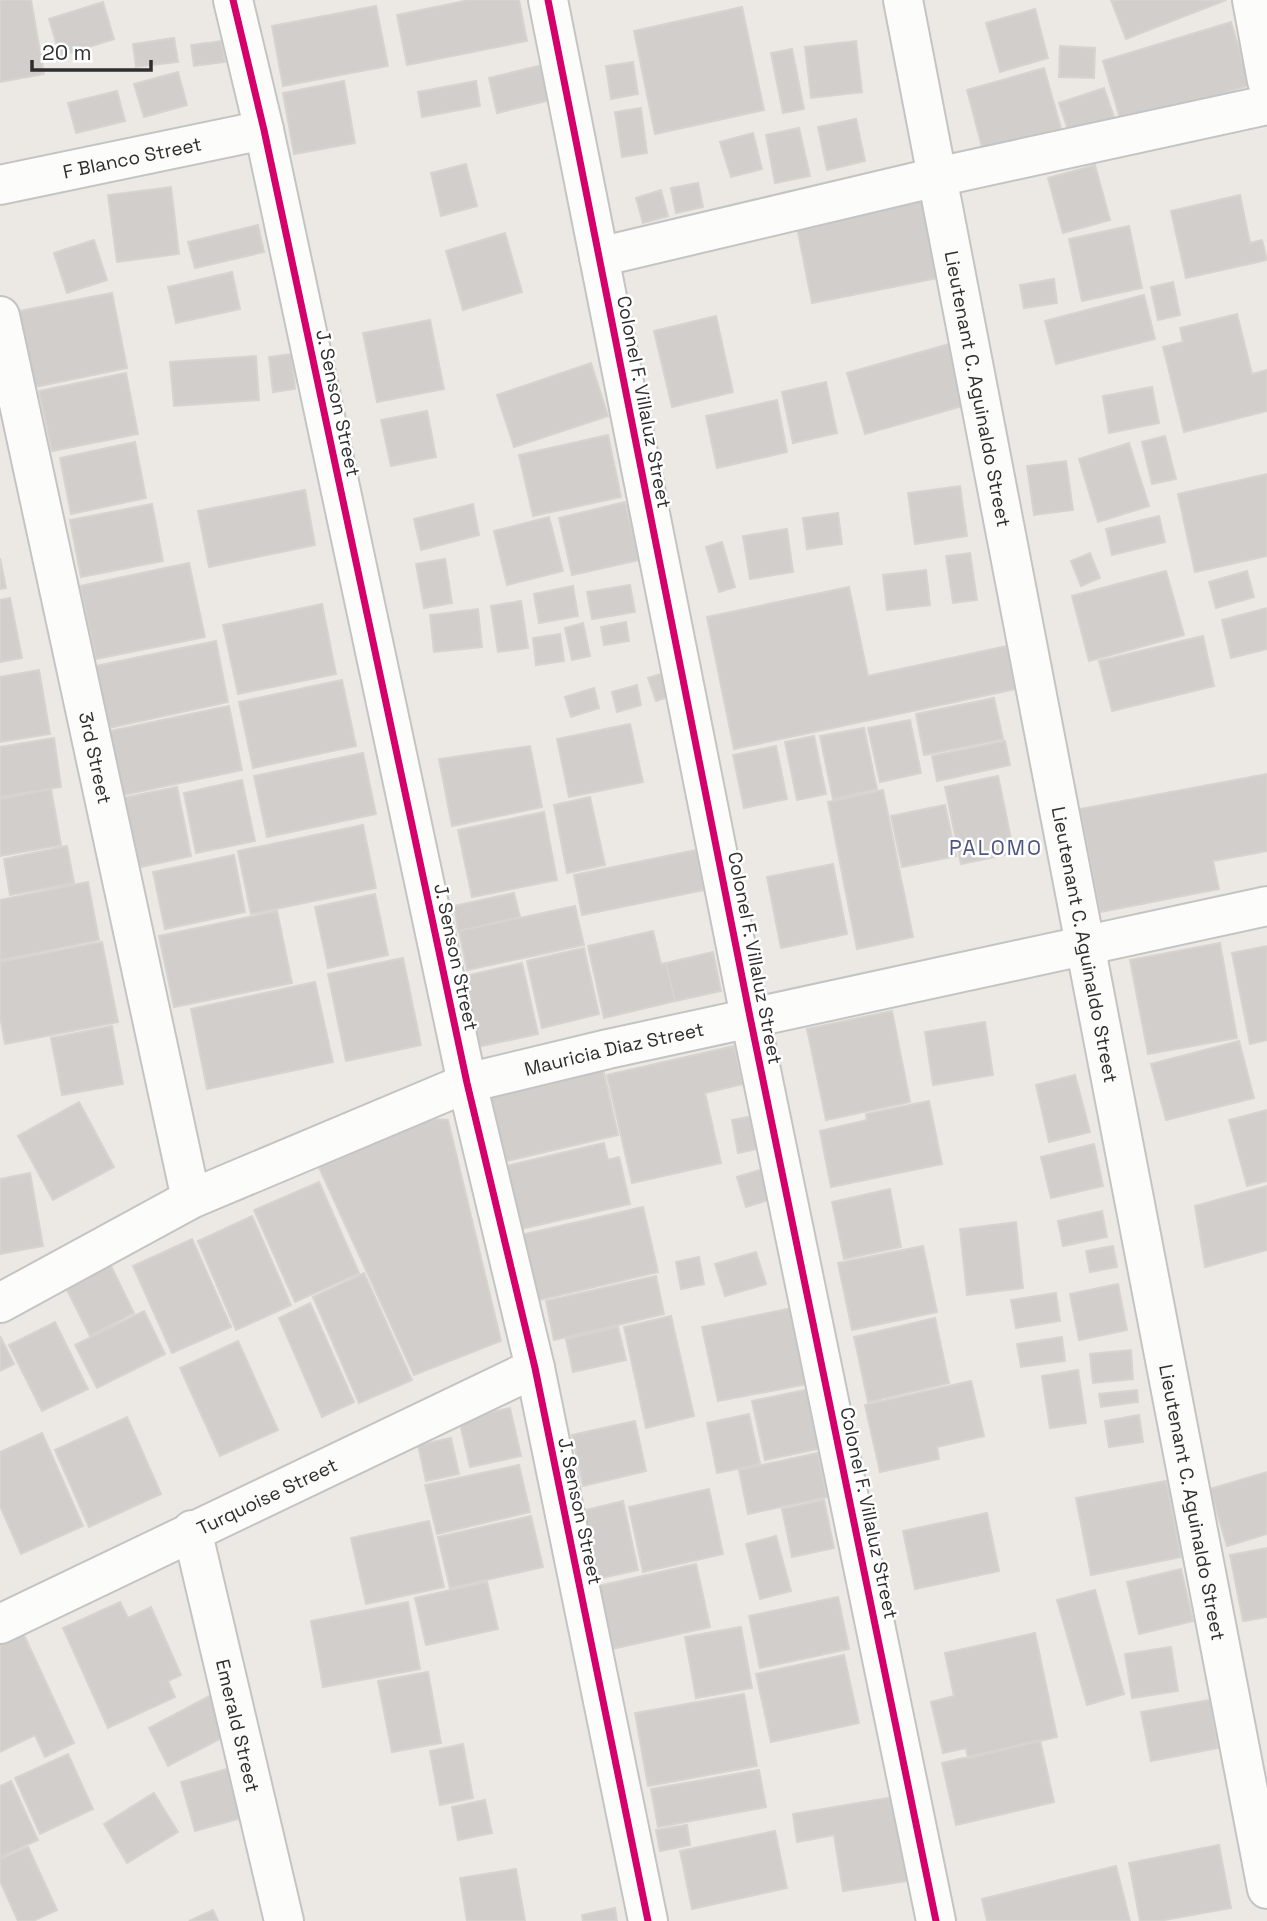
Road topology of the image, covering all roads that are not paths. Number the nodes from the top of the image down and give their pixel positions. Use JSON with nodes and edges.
{"nodes":[{"id":1,"x":233,"y":0,"type":"edge"},
{"id":2,"x":548,"y":0,"type":"edge"},
{"id":3,"x":903,"y":0,"type":"edge"},
{"id":4,"x":1252,"y":0,"type":"edge"},
{"id":5,"x":1267,"y":82,"type":"edge"},
{"id":6,"x":1267,"y":105,"type":"edge"},
{"id":7,"x":264,"y":130,"type":"junction"},
{"id":8,"x":937,"y":177,"type":"junction"},
{"id":9,"x":0,"y":185,"type":"edge"},
{"id":10,"x":599,"y":257,"type":"junction"},
{"id":11,"x":0,"y":316,"type":"edge"},
{"id":12,"x":1267,"y":906,"type":"edge"},
{"id":13,"x":1085,"y":945,"type":"junction"},
{"id":14,"x":750,"y":1017,"type":"junction"},
{"id":15,"x":467,"y":1083,"type":"junction"},
{"id":16,"x":191,"y":1199,"type":"junction"},
{"id":17,"x":0,"y":1303,"type":"edge"},
{"id":18,"x":535,"y":1368,"type":"junction"},
{"id":19,"x":192,"y":1530,"type":"junction"},
{"id":20,"x":0,"y":1624,"type":"edge"},
{"id":21,"x":1267,"y":1889,"type":"edge"},
{"id":22,"x":284,"y":1921,"type":"edge"},
{"id":23,"x":648,"y":1921,"type":"edge"},
{"id":24,"x":936,"y":1921,"type":"edge"}],
"edges":[{"from":1,"to":7,"type":"street","name":"J. Senson Street"},
{"from":2,"to":10,"type":"street","name":"Colonel F. Villaluz Street"},
{"from":3,"to":8,"type":"street","name":"Lieutenant C. Aguinaldo Street"},
{"from":4,"to":5,"type":"street"},
{"from":6,"to":8,"type":"street"},
{"from":7,"to":9,"type":"street","name":"F Blanco Street"},
{"from":7,"to":15,"type":"street","name":"J. Senson Street"},
{"from":8,"to":10,"type":"street"},
{"from":8,"to":13,"type":"street","name":"Lieutenant C. Aguinaldo Street"},
{"from":10,"to":14,"type":"street","name":"Colonel F. Villaluz Street"},
{"from":11,"to":16,"type":"street","name":"3rd Street"},
{"from":12,"to":13,"type":"street","name":"Mauricia Diaz Street"},
{"from":13,"to":14,"type":"street","name":"Mauricia Diaz Street"},
{"from":13,"to":21,"type":"street","name":"Lieutenant C. Aguinaldo Street"},
{"from":14,"to":15,"type":"street","name":"Mauricia Diaz Street"},
{"from":14,"to":24,"type":"street","name":"Colonel F. Villaluz Street"},
{"from":15,"to":16,"type":"street","name":"Mauricia Diaz Street"},
{"from":15,"to":18,"type":"street","name":"J. Senson Street"},
{"from":16,"to":17,"type":"street","name":"Mauricia Diaz Street"},
{"from":18,"to":19,"type":"street","name":"Turquoise Street"},
{"from":18,"to":23,"type":"street","name":"J. Senson Street"},
{"from":19,"to":20,"type":"street","name":"Turquoise Street"},
{"from":19,"to":22,"type":"street","name":"Emerald Street"}]}
